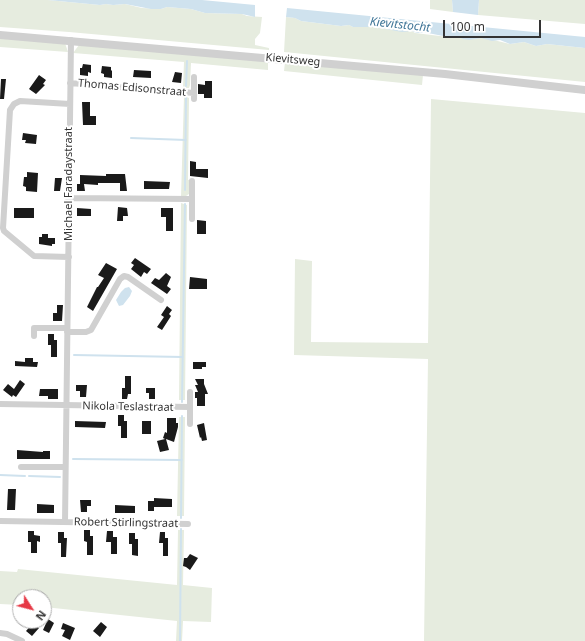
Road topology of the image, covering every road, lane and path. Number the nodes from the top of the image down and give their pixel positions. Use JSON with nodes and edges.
{"nodes":[{"id":1,"x":0,"y":35,"type":"edge"},
{"id":2,"x":71,"y":40,"type":"junction"},
{"id":3,"x":194,"y":76,"type":"dead end"},
{"id":4,"x":70,"y":83,"type":"junction"},
{"id":5,"x":585,"y":90,"type":"edge"},
{"id":6,"x":70,"y":104,"type":"junction"},
{"id":7,"x":192,"y":181,"type":"dead end"},
{"id":8,"x":68,"y":198,"type":"junction"},
{"id":9,"x":192,"y":199,"type":"junction"},
{"id":10,"x":192,"y":219,"type":"dead end"},
{"id":11,"x":69,"y":257,"type":"junction"},
{"id":12,"x":162,"y":300,"type":"dead end"},
{"id":13,"x":67,"y":330,"type":"junction"},
{"id":14,"x":34,"y":336,"type":"dead end"},
{"id":15,"x":190,"y":392,"type":"dead end"},
{"id":16,"x":0,"y":404,"type":"edge"},
{"id":17,"x":66,"y":406,"type":"junction"},
{"id":18,"x":190,"y":407,"type":"junction"},
{"id":19,"x":190,"y":424,"type":"dead end"},
{"id":20,"x":21,"y":466,"type":"dead end"},
{"id":21,"x":65,"y":467,"type":"junction"},
{"id":22,"x":0,"y":521,"type":"edge"},
{"id":23,"x":64,"y":522,"type":"junction"},
{"id":24,"x":188,"y":524,"type":"dead end"},
{"id":25,"x":0,"y":633,"type":"edge"},
{"id":26,"x":22,"y":641,"type":"edge"}],
"edges":[{"from":1,"to":2,"type":"street","name":"Kievitsweg"},
{"from":2,"to":4,"type":"street","name":"Michael Faradaystraat"},
{"from":2,"to":5,"type":"street","name":"Kievitsweg"},
{"from":3,"to":4,"type":"street","name":"Thomas Edisonstraat"},
{"from":4,"to":6,"type":"street","name":"Michael Faradaystraat"},
{"from":6,"to":8,"type":"street","name":"Michael Faradaystraat"},
{"from":6,"to":11,"type":"street"},
{"from":7,"to":9,"type":"street"},
{"from":8,"to":9,"type":"street"},
{"from":8,"to":11,"type":"street","name":"Michael Faradaystraat"},
{"from":9,"to":10,"type":"street"},
{"from":11,"to":13,"type":"street","name":"Michael Faradaystraat"},
{"from":12,"to":13,"type":"street"},
{"from":13,"to":14,"type":"street"},
{"from":13,"to":17,"type":"street","name":"Michael Faradaystraat"},
{"from":15,"to":18,"type":"street","name":"Nikola Teslastraat"},
{"from":16,"to":17,"type":"street"},
{"from":17,"to":18,"type":"street","name":"Nikola Teslastraat"},
{"from":17,"to":21,"type":"street","name":"Michael Faradaystraat"},
{"from":18,"to":19,"type":"street","name":"Nikola Teslastraat"},
{"from":20,"to":21,"type":"street"},
{"from":21,"to":23,"type":"street","name":"Michael Faradaystraat"},
{"from":22,"to":23,"type":"street","name":"Robert Stirlingstraat"},
{"from":23,"to":24,"type":"street","name":"Robert Stirlingstraat"},
{"from":25,"to":26,"type":"street"}]}
